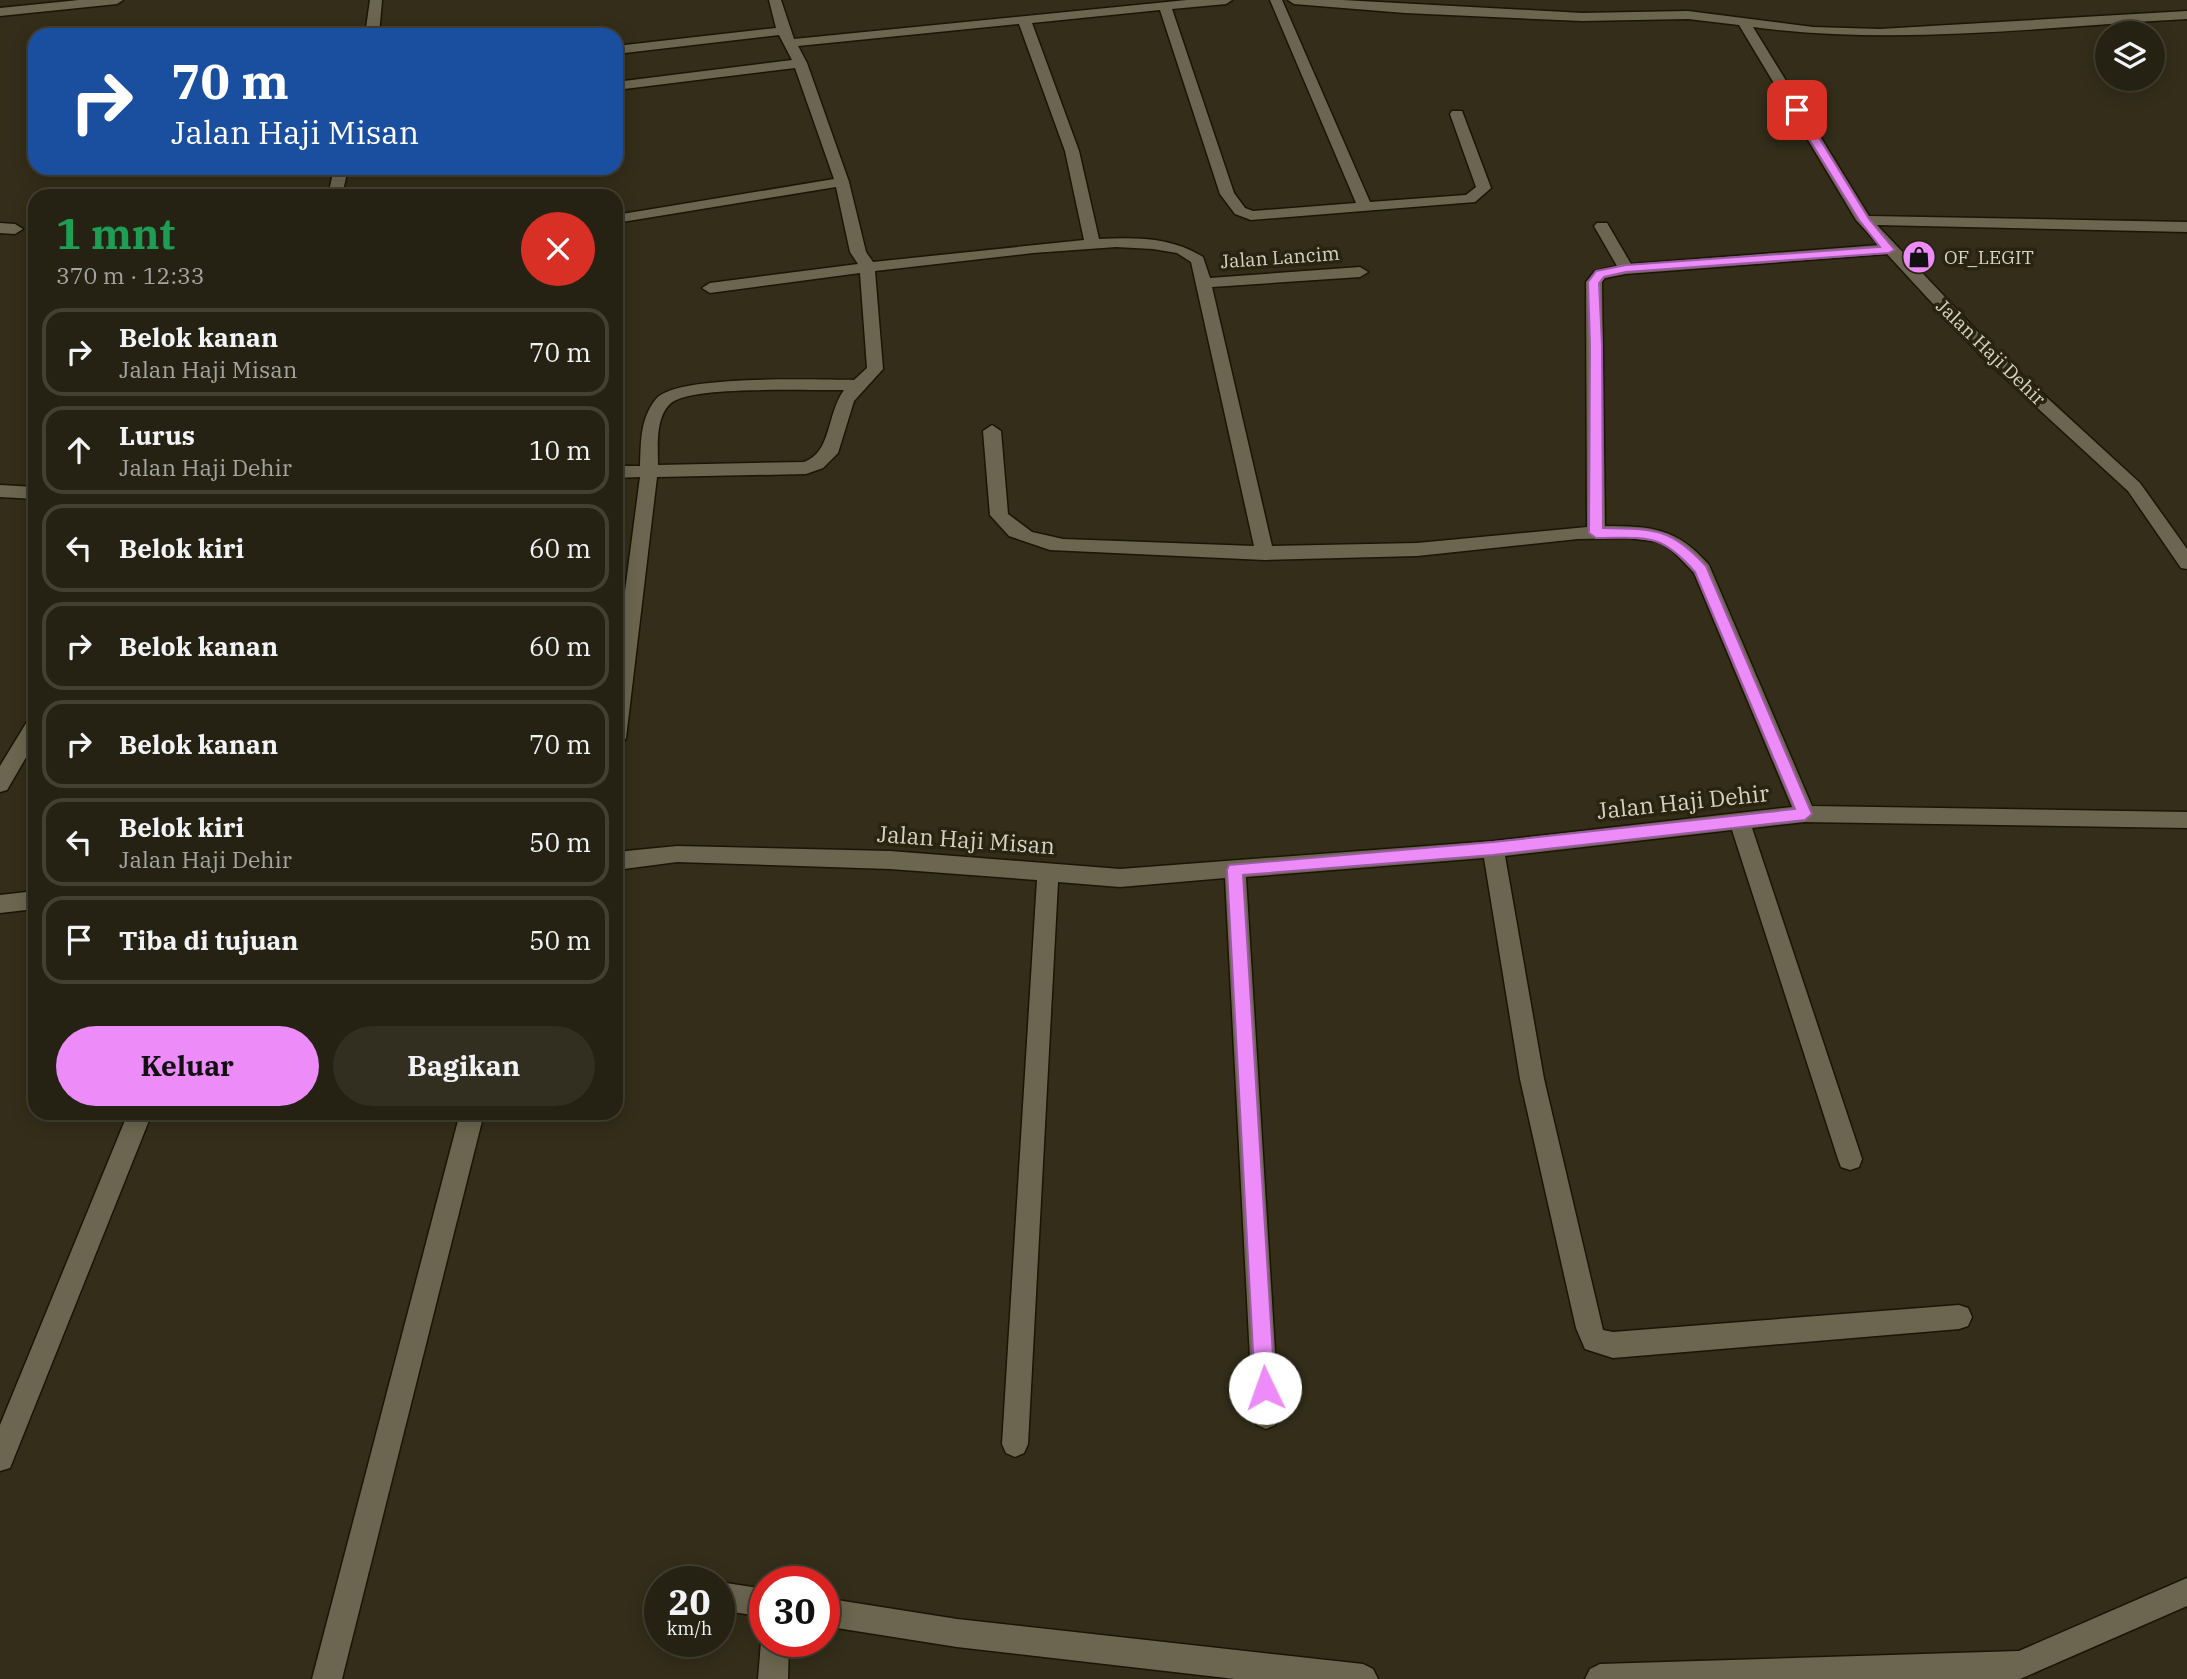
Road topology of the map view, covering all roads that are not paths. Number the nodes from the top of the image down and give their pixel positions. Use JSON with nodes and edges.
{"nodes":[{"id":1,"x":117,"y":0,"type":"edge"},
{"id":2,"x":376,"y":0,"type":"edge"},
{"id":3,"x":775,"y":0,"type":"edge"},
{"id":4,"x":1226,"y":0,"type":"edge"},
{"id":5,"x":1276,"y":0,"type":"edge"},
{"id":6,"x":1294,"y":0,"type":"edge"},
{"id":7,"x":1572,"y":0,"type":"edge"},
{"id":8,"x":1402,"y":4,"type":"edge"},
{"id":9,"x":1165,"y":7,"type":"junction"},
{"id":10,"x":0,"y":12,"type":"edge"},
{"id":11,"x":2187,"y":15,"type":"edge"},
{"id":12,"x":1583,"y":17,"type":"junction"},
{"id":13,"x":1024,"y":20,"type":"junction"},
{"id":14,"x":1743,"y":22,"type":"junction"},
{"id":15,"x":373,"y":28,"type":"edge"},
{"id":16,"x":787,"y":37,"type":"junction"},
{"id":17,"x":623,"y":49,"type":"edge"},
{"id":18,"x":800,"y":63,"type":"junction"},
{"id":19,"x":623,"y":85,"type":"edge"},
{"id":20,"x":1457,"y":114,"type":"dead end"},
{"id":21,"x":842,"y":182,"type":"junction"},
{"id":22,"x":1366,"y":208,"type":"junction"},
{"id":23,"x":623,"y":218,"type":"edge"},
{"id":24,"x":1864,"y":220,"type":"junction"},
{"id":25,"x":1602,"y":226,"type":"dead end"},
{"id":26,"x":2187,"y":227,"type":"edge"},
{"id":27,"x":1092,"y":243,"type":"junction"},
{"id":28,"x":1889,"y":250,"type":"junction"},
{"id":29,"x":867,"y":265,"type":"junction"},
{"id":30,"x":1626,"y":269,"type":"junction"},
{"id":31,"x":1360,"y":272,"type":"dead end"},
{"id":32,"x":1203,"y":283,"type":"junction"},
{"id":33,"x":710,"y":288,"type":"dead end"},
{"id":34,"x":855,"y":385,"type":"junction"},
{"id":35,"x":992,"y":432,"type":"dead end"},
{"id":36,"x":623,"y":472,"type":"edge"},
{"id":37,"x":649,"y":472,"type":"junction"},
{"id":38,"x":0,"y":491,"type":"edge"},
{"id":39,"x":28,"y":493,"type":"edge"},
{"id":40,"x":1596,"y":533,"type":"junction"},
{"id":41,"x":1265,"y":555,"type":"junction"},
{"id":42,"x":2187,"y":563,"type":"edge"},
{"id":43,"x":623,"y":682,"type":"edge"},
{"id":44,"x":28,"y":737,"type":"edge"},
{"id":45,"x":0,"y":784,"type":"edge"},
{"id":46,"x":1805,"y":814,"type":"junction"},
{"id":47,"x":2187,"y":820,"type":"edge"},
{"id":48,"x":1740,"y":822,"type":"junction"},
{"id":49,"x":1493,"y":849,"type":"junction"},
{"id":50,"x":623,"y":860,"type":"edge"},
{"id":51,"x":1312,"y":865,"type":"joint"},
{"id":52,"x":1235,"y":870,"type":"junction"},
{"id":53,"x":1048,"y":872,"type":"junction"},
{"id":54,"x":28,"y":901,"type":"edge"},
{"id":55,"x":0,"y":904,"type":"edge"},
{"id":56,"x":137,"y":1120,"type":"edge"},
{"id":57,"x":470,"y":1120,"type":"edge"},
{"id":58,"x":1850,"y":1159,"type":"dead end"},
{"id":59,"x":1959,"y":1317,"type":"dead end"},
{"id":60,"x":11,"y":1406,"type":"edge"},
{"id":61,"x":1266,"y":1416,"type":"dead end"},
{"id":62,"x":1015,"y":1444,"type":"dead end"},
{"id":63,"x":0,"y":1458,"type":"edge"},
{"id":64,"x":2187,"y":1592,"type":"edge"},
{"id":65,"x":840,"y":1615,"type":"edge"},
{"id":66,"x":774,"y":1657,"type":"edge"},
{"id":67,"x":2021,"y":1672,"type":"edge"},
{"id":68,"x":327,"y":1679,"type":"edge"},
{"id":69,"x":773,"y":1679,"type":"edge"},
{"id":70,"x":1363,"y":1679,"type":"edge"},
{"id":71,"x":1600,"y":1679,"type":"edge"}],
"edges":[{"from":1,"to":10,"type":"street"},
{"from":2,"to":15,"type":"street"},
{"from":3,"to":16,"type":"street"},
{"from":4,"to":9,"type":"street"},
{"from":5,"to":22,"type":"street"},
{"from":6,"to":8,"type":"street"},
{"from":7,"to":12,"type":"street"},
{"from":8,"to":12,"type":"street"},
{"from":9,"to":13,"type":"street"},
{"from":9,"to":22,"type":"street"},
{"from":11,"to":14,"type":"street"},
{"from":12,"to":14,"type":"street"},
{"from":13,"to":16,"type":"street"},
{"from":13,"to":27,"type":"street"},
{"from":14,"to":24,"type":"street","name":"Jalan Haji Dehir"},
{"from":16,"to":17,"type":"street"},
{"from":16,"to":18,"type":"street"},
{"from":18,"to":19,"type":"street"},
{"from":18,"to":21,"type":"street"},
{"from":20,"to":22,"type":"street"},
{"from":21,"to":23,"type":"street"},
{"from":21,"to":29,"type":"street"},
{"from":24,"to":26,"type":"street"},
{"from":24,"to":28,"type":"street","name":"Jalan Haji Dehir"},
{"from":25,"to":30,"type":"street"},
{"from":27,"to":29,"type":"street"},
{"from":27,"to":32,"type":"street"},
{"from":28,"to":30,"type":"street"},
{"from":28,"to":42,"type":"street","name":"Jalan Haji Dehir"},
{"from":29,"to":33,"type":"street"},
{"from":29,"to":34,"type":"street"},
{"from":30,"to":40,"type":"street"},
{"from":31,"to":32,"type":"street","name":"Jalan Lancim"},
{"from":32,"to":41,"type":"street"},
{"from":34,"to":37,"type":"street"},
{"from":34,"to":37,"type":"street"},
{"from":35,"to":41,"type":"street"},
{"from":36,"to":37,"type":"street"},
{"from":37,"to":43,"type":"street"},
{"from":38,"to":39,"type":"street"},
{"from":40,"to":41,"type":"street"},
{"from":40,"to":46,"type":"street"},
{"from":44,"to":45,"type":"street"},
{"from":46,"to":47,"type":"street","name":"Jalan Haji Dehir"},
{"from":46,"to":48,"type":"street","name":"Jalan Haji Dehir"},
{"from":48,"to":49,"type":"street","name":"Jalan Haji Dehir"},
{"from":48,"to":58,"type":"street"},
{"from":49,"to":51,"type":"street","name":"Jalan Haji Dehir"},
{"from":49,"to":59,"type":"street"},
{"from":50,"to":53,"type":"street","name":"Jalan Haji Misan"},
{"from":51,"to":52,"type":"street","name":"Jalan Haji Misan"},
{"from":52,"to":53,"type":"street","name":"Jalan Haji Misan"},
{"from":52,"to":61,"type":"street"},
{"from":53,"to":62,"type":"street"},
{"from":54,"to":55,"type":"street"},
{"from":56,"to":60,"type":"street"},
{"from":57,"to":68,"type":"street"},
{"from":60,"to":63,"type":"street"},
{"from":64,"to":67,"type":"street"},
{"from":65,"to":70,"type":"street"},
{"from":66,"to":69,"type":"street"},
{"from":67,"to":71,"type":"street"}]}
